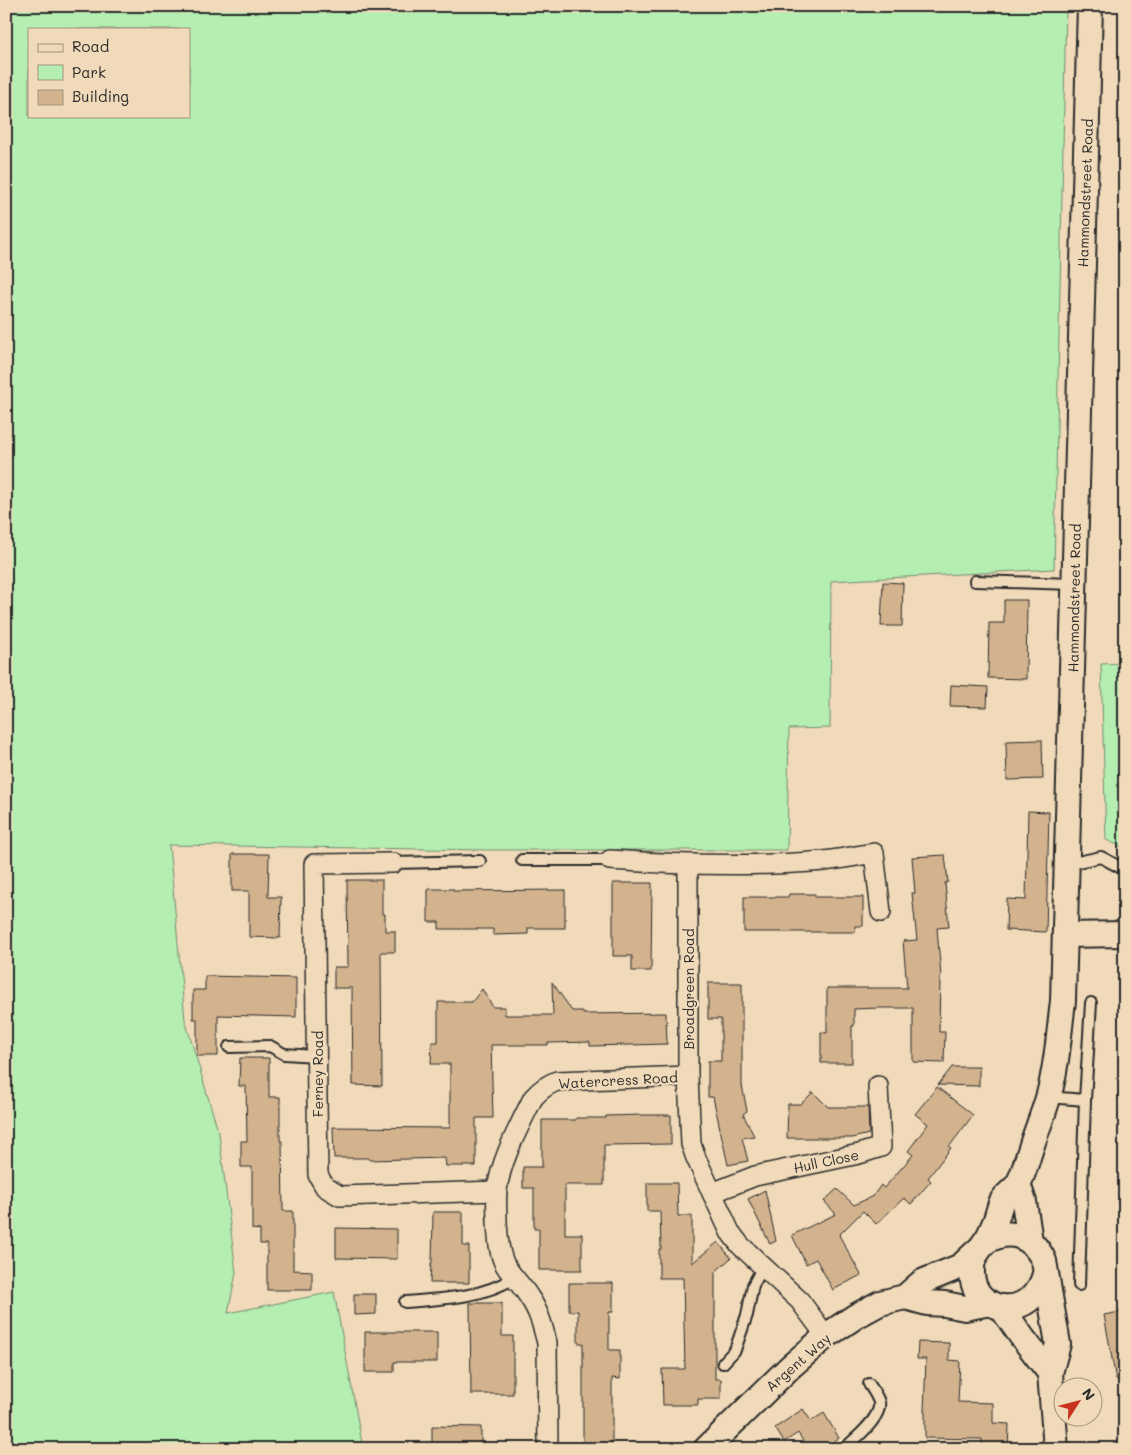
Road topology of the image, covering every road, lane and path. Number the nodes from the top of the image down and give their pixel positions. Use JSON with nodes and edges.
{"nodes":[{"id":1,"x":1090,"y":6,"type":"edge"},
{"id":2,"x":974,"y":581,"type":"dead end"},
{"id":3,"x":1074,"y":584,"type":"junction"},
{"id":4,"x":522,"y":860,"type":"dead end"},
{"id":5,"x":610,"y":860,"type":"joint"},
{"id":6,"x":480,"y":861,"type":"dead end"},
{"id":7,"x":393,"y":863,"type":"joint"},
{"id":8,"x":1068,"y":864,"type":"junction"},
{"id":9,"x":688,"y":865,"type":"junction"},
{"id":10,"x":1125,"y":870,"type":"edge"},
{"id":11,"x":881,"y":912,"type":"dead end"},
{"id":12,"x":1125,"y":934,"type":"edge"},
{"id":13,"x":1066,"y":935,"type":"junction"},
{"id":14,"x":1091,"y":1003,"type":"dead end"},
{"id":15,"x":229,"y":1047,"type":"dead end"},
{"id":16,"x":316,"y":1056,"type":"junction"},
{"id":17,"x":688,"y":1076,"type":"junction"},
{"id":18,"x":878,"y":1086,"type":"dead end"},
{"id":19,"x":1048,"y":1097,"type":"junction"},
{"id":20,"x":1085,"y":1100,"type":"junction"},
{"id":21,"x":1018,"y":1184,"type":"junction"},
{"id":22,"x":497,"y":1191,"type":"junction"},
{"id":23,"x":712,"y":1193,"type":"junction"},
{"id":24,"x":1030,"y":1241,"type":"junction"},
{"id":25,"x":981,"y":1247,"type":"junction"},
{"id":26,"x":763,"y":1267,"type":"junction"},
{"id":27,"x":1045,"y":1274,"type":"junction"},
{"id":28,"x":514,"y":1278,"type":"junction"},
{"id":29,"x":1079,"y":1285,"type":"dead end"},
{"id":30,"x":905,"y":1297,"type":"junction"},
{"id":31,"x":405,"y":1302,"type":"dead end"},
{"id":32,"x":995,"y":1305,"type":"junction"},
{"id":33,"x":826,"y":1336,"type":"junction"},
{"id":34,"x":723,"y":1363,"type":"dead end"},
{"id":35,"x":1050,"y":1373,"type":"junction"},
{"id":36,"x":869,"y":1384,"type":"dead end"},
{"id":37,"x":716,"y":1445,"type":"edge"},
{"id":38,"x":548,"y":1449,"type":"edge"},
{"id":39,"x":844,"y":1449,"type":"edge"},
{"id":40,"x":1056,"y":1449,"type":"edge"}],
"edges":[{"from":1,"to":3,"type":"street","name":"Hammondstreet Road"},
{"from":2,"to":3,"type":"lane"},
{"from":3,"to":8,"type":"street","name":"Hammondstreet Road"},
{"from":4,"to":5,"type":"lane"},
{"from":5,"to":9,"type":"street"},
{"from":6,"to":7,"type":"lane"},
{"from":7,"to":16,"type":"street","name":"Ferney Road"},
{"from":8,"to":10,"type":"lane"},
{"from":8,"to":13,"type":"street","name":"Hammondstreet Road"},
{"from":9,"to":11,"type":"street"},
{"from":9,"to":17,"type":"street","name":"Broadgreen Road"},
{"from":12,"to":13,"type":"street"},
{"from":13,"to":19,"type":"street","name":"Hammondstreet Road"},
{"from":14,"to":20,"type":"lane"},
{"from":15,"to":16,"type":"lane"},
{"from":16,"to":22,"type":"street","name":"Ferney Road"},
{"from":17,"to":22,"type":"street","name":"Watercress Road"},
{"from":17,"to":23,"type":"street","name":"Broadgreen Road"},
{"from":18,"to":23,"type":"street","name":"Hull Close"},
{"from":19,"to":20,"type":"lane"},
{"from":19,"to":21,"type":"street","name":"Hammondstreet Road"},
{"from":20,"to":29,"type":"lane"},
{"from":21,"to":24,"type":"street"},
{"from":21,"to":25,"type":"street","name":"Hammondstreet Road"},
{"from":22,"to":28,"type":"street","name":"Watercress Road"},
{"from":23,"to":26,"type":"street","name":"Broadgreen Road"},
{"from":24,"to":25,"type":"street"},
{"from":24,"to":27,"type":"street"},
{"from":25,"to":30,"type":"street","name":"Argent Way"},
{"from":25,"to":32,"type":"street","name":"Hammondstreet Road"},
{"from":26,"to":33,"type":"street","name":"Broadgreen Road"},
{"from":26,"to":34,"type":"lane"},
{"from":27,"to":32,"type":"street"},
{"from":27,"to":35,"type":"street"},
{"from":28,"to":31,"type":"lane"},
{"from":28,"to":38,"type":"street","name":"Watercress Road"},
{"from":30,"to":32,"type":"street","name":"Argent Way"},
{"from":30,"to":33,"type":"street","name":"Argent Way"},
{"from":32,"to":35,"type":"street","name":"Hammondstreet Road"},
{"from":33,"to":37,"type":"street","name":"Argent Way"},
{"from":35,"to":40,"type":"street"},
{"from":36,"to":39,"type":"lane"}]}
